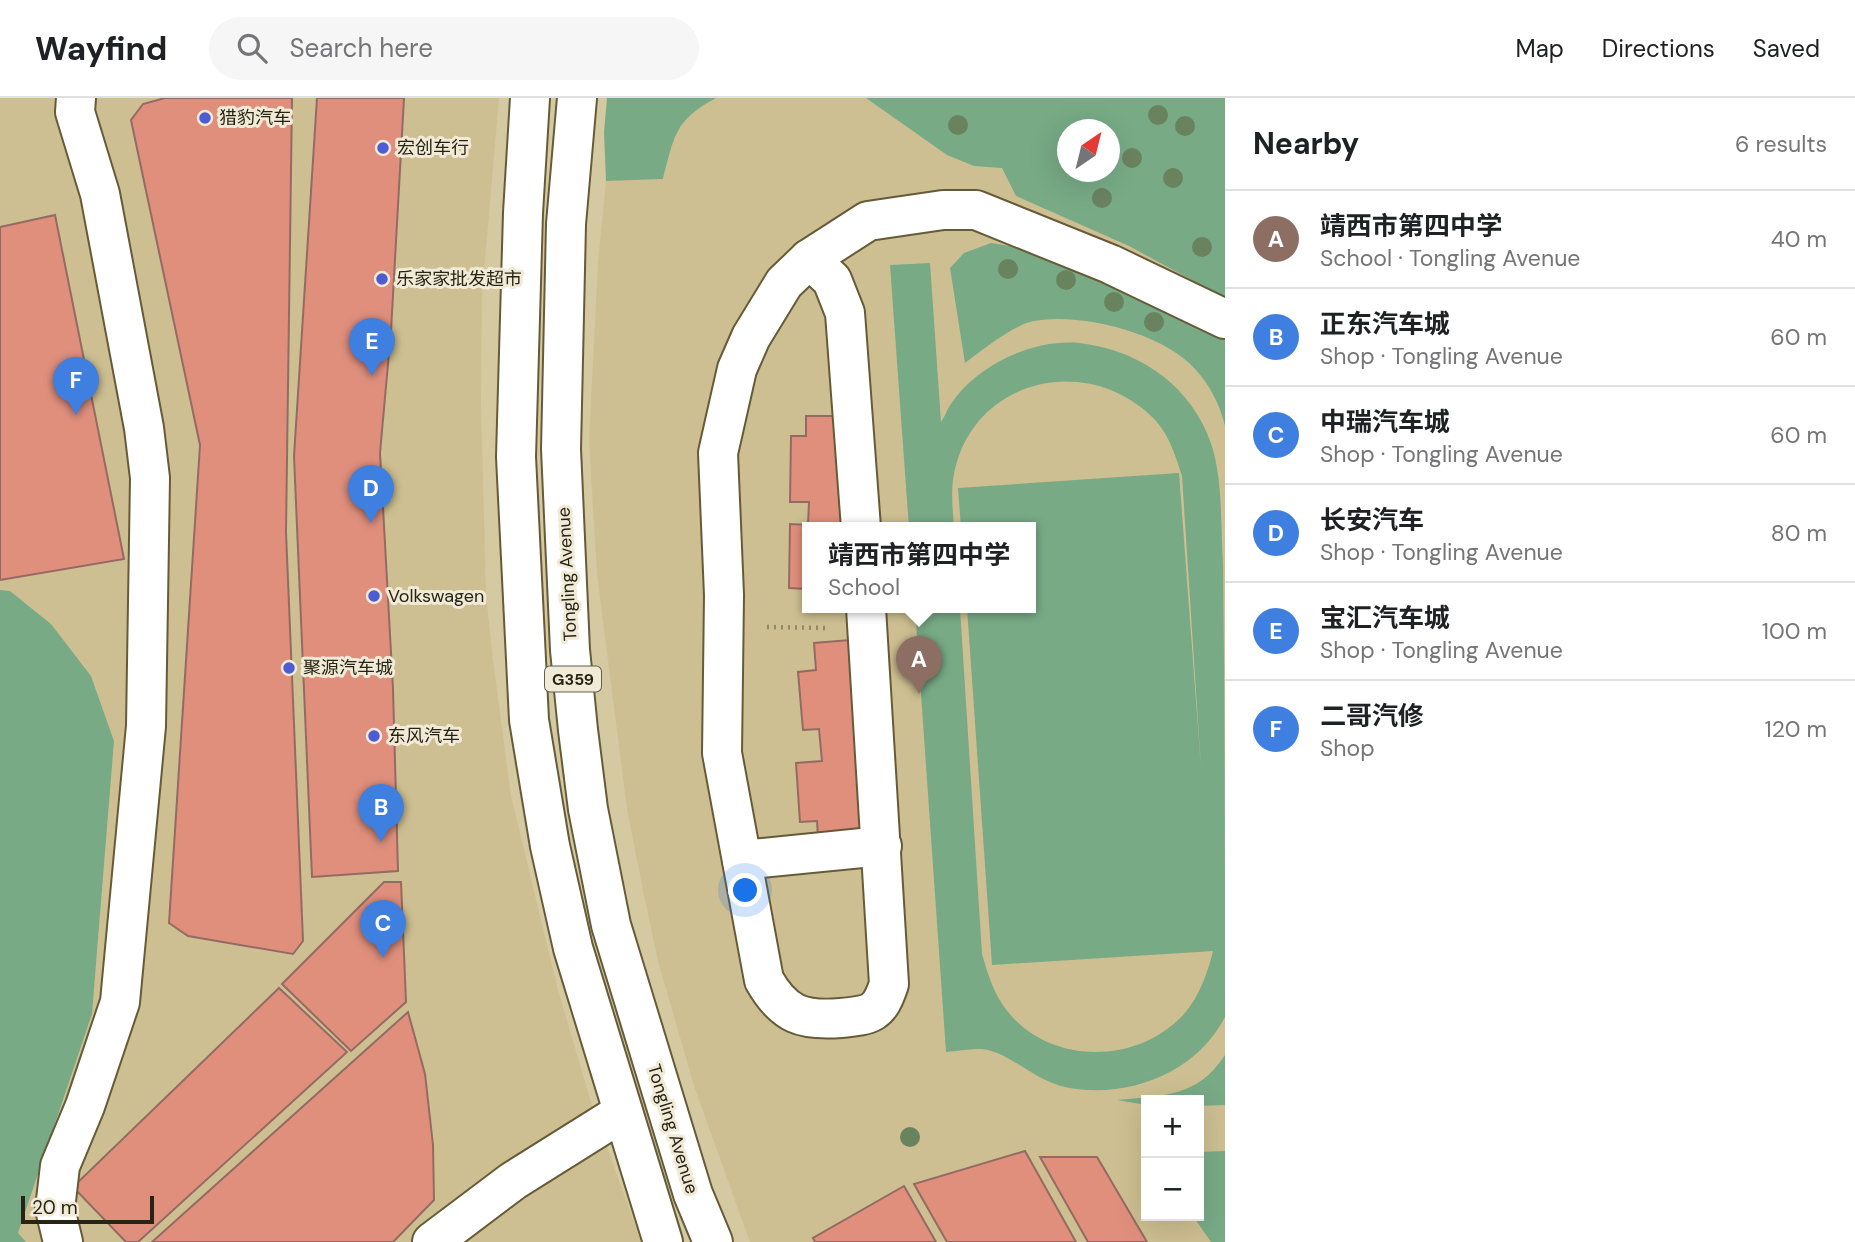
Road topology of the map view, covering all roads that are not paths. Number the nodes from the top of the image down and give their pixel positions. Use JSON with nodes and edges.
{"nodes":[{"id":1,"x":76,"y":98,"type":"edge"},
{"id":2,"x":530,"y":98,"type":"edge"},
{"id":3,"x":577,"y":98,"type":"edge"},
{"id":4,"x":809,"y":259,"type":"junction"},
{"id":5,"x":1225,"y":319,"type":"edge"},
{"id":6,"x":861,"y":522,"type":"edge"},
{"id":7,"x":866,"y":618,"type":"edge"},
{"id":8,"x":882,"y":846,"type":"junction"},
{"id":9,"x":742,"y":860,"type":"junction"},
{"id":10,"x":623,"y":1112,"type":"junction"},
{"id":11,"x":63,"y":1242,"type":"edge"},
{"id":12,"x":432,"y":1242,"type":"edge"},
{"id":13,"x":663,"y":1242,"type":"edge"},
{"id":14,"x":713,"y":1242,"type":"edge"}],
"edges":[{"from":1,"to":11,"type":"main road"},
{"from":2,"to":10,"type":"main road","number":"G359"},
{"from":3,"to":14,"type":"main road","name":"Tongling Avenue","number":"G359"},
{"from":4,"to":5,"type":"main road"},
{"from":4,"to":6,"type":"main road"},
{"from":4,"to":9,"type":"main road"},
{"from":7,"to":8,"type":"main road"},
{"from":8,"to":9,"type":"main road"},
{"from":8,"to":9,"type":"main road"},
{"from":10,"to":12,"type":"main road"},
{"from":10,"to":13,"type":"main road","number":"G359"}]}
